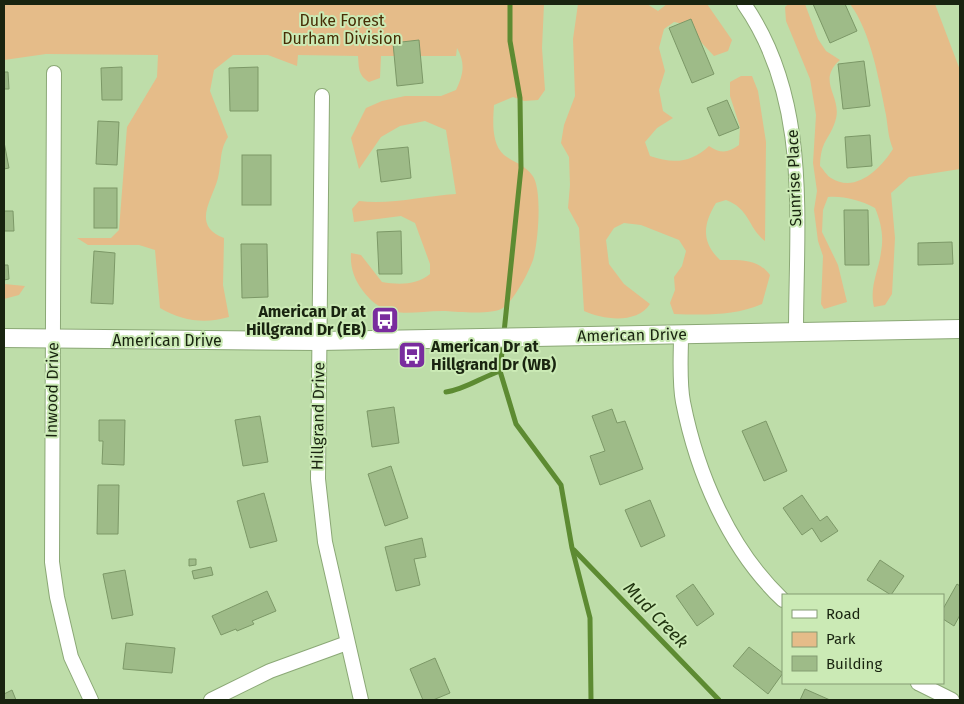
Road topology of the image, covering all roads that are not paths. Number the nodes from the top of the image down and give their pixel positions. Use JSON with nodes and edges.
{"nodes":[{"id":1,"x":744,"y":4,"type":"edge"},
{"id":2,"x":54,"y":74,"type":"dead end"},
{"id":3,"x":322,"y":96,"type":"dead end"},
{"id":4,"x":960,"y":328,"type":"edge"},
{"id":5,"x":796,"y":332,"type":"junction"},
{"id":6,"x":681,"y":334,"type":"junction"},
{"id":7,"x":4,"y":338,"type":"edge"},
{"id":8,"x":53,"y":339,"type":"junction"},
{"id":9,"x":319,"y":340,"type":"junction"},
{"id":10,"x":782,"y":599,"type":"edge"},
{"id":11,"x":347,"y":643,"type":"junction"},
{"id":12,"x":920,"y":684,"type":"edge"},
{"id":13,"x":91,"y":700,"type":"edge"},
{"id":14,"x":211,"y":700,"type":"edge"},
{"id":15,"x":361,"y":700,"type":"edge"},
{"id":16,"x":952,"y":700,"type":"edge"}],
"edges":[{"from":1,"to":5,"type":"street","name":"Sunrise Place"},
{"from":2,"to":8,"type":"street","name":"Inwood Drive"},
{"from":3,"to":9,"type":"street","name":"Hillgrand Drive"},
{"from":4,"to":5,"type":"street","name":"American Drive"},
{"from":5,"to":6,"type":"street","name":"American Drive"},
{"from":6,"to":9,"type":"street","name":"American Drive"},
{"from":6,"to":10,"type":"street"},
{"from":7,"to":8,"type":"street","name":"American Drive"},
{"from":8,"to":9,"type":"street","name":"American Drive"},
{"from":8,"to":13,"type":"street","name":"Inwood Drive"},
{"from":9,"to":11,"type":"street","name":"Hillgrand Drive"},
{"from":11,"to":14,"type":"street"},
{"from":11,"to":15,"type":"street","name":"Hillgrand Drive"},
{"from":12,"to":16,"type":"street"}]}
